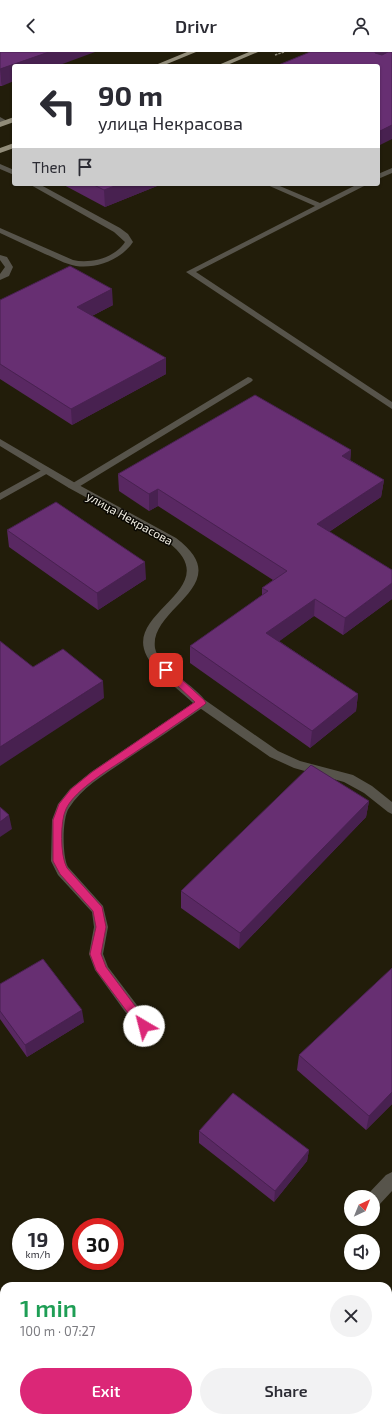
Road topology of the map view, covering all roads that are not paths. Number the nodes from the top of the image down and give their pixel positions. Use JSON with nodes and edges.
{"nodes":[{"id":1,"x":193,"y":52,"type":"edge"},
{"id":2,"x":255,"y":52,"type":"edge"},
{"id":3,"x":161,"y":64,"type":"edge"},
{"id":4,"x":224,"y":64,"type":"edge"},
{"id":5,"x":12,"y":120,"type":"edge"},
{"id":6,"x":2,"y":122,"type":"edge"},
{"id":7,"x":12,"y":146,"type":"edge"},
{"id":8,"x":0,"y":151,"type":"edge"},
{"id":9,"x":0,"y":166,"type":"edge"},
{"id":10,"x":392,"y":170,"type":"edge"},
{"id":11,"x":12,"y":173,"type":"edge"},
{"id":12,"x":380,"y":176,"type":"edge"},
{"id":13,"x":37,"y":186,"type":"edge"},
{"id":14,"x":274,"y":186,"type":"edge"},
{"id":15,"x":360,"y":186,"type":"edge"},
{"id":16,"x":321,"y":206,"type":"junction"},
{"id":17,"x":0,"y":230,"type":"edge"},
{"id":18,"x":0,"y":257,"type":"edge"},
{"id":19,"x":0,"y":278,"type":"edge"},
{"id":20,"x":248,"y":380,"type":"dead end"},
{"id":21,"x":392,"y":406,"type":"edge"},
{"id":22,"x":0,"y":442,"type":"edge"},
{"id":23,"x":47,"y":470,"type":"junction"},
{"id":24,"x":73,"y":486,"type":"junction"},
{"id":25,"x":0,"y":497,"type":"edge"},
{"id":26,"x":201,"y":703,"type":"junction"},
{"id":27,"x":392,"y":809,"type":"edge"},
{"id":28,"x":144,"y":1026,"type":"dead end"},
{"id":29,"x":392,"y":1180,"type":"edge"},
{"id":30,"x":380,"y":1193,"type":"edge"}],
"edges":[{"from":1,"to":3,"type":"main road"},
{"from":2,"to":4,"type":"main road"},
{"from":5,"to":6,"type":"main road"},
{"from":7,"to":8,"type":"main road"},
{"from":9,"to":11,"type":"street"},
{"from":10,"to":12,"type":"street"},
{"from":13,"to":17,"type":"street"},
{"from":14,"to":16,"type":"street"},
{"from":15,"to":16,"type":"street"},
{"from":16,"to":21,"type":"street"},
{"from":18,"to":19,"type":"street"},
{"from":20,"to":24,"type":"street"},
{"from":22,"to":23,"type":"street","name":"улица Некрасова"},
{"from":23,"to":24,"type":"street","name":"улица Некрасова"},
{"from":23,"to":25,"type":"street"},
{"from":24,"to":26,"type":"street","name":"улица Некрасова"},
{"from":26,"to":27,"type":"street","name":"улица Некрасова"},
{"from":26,"to":28,"type":"street"},
{"from":29,"to":30,"type":"street"}]}
